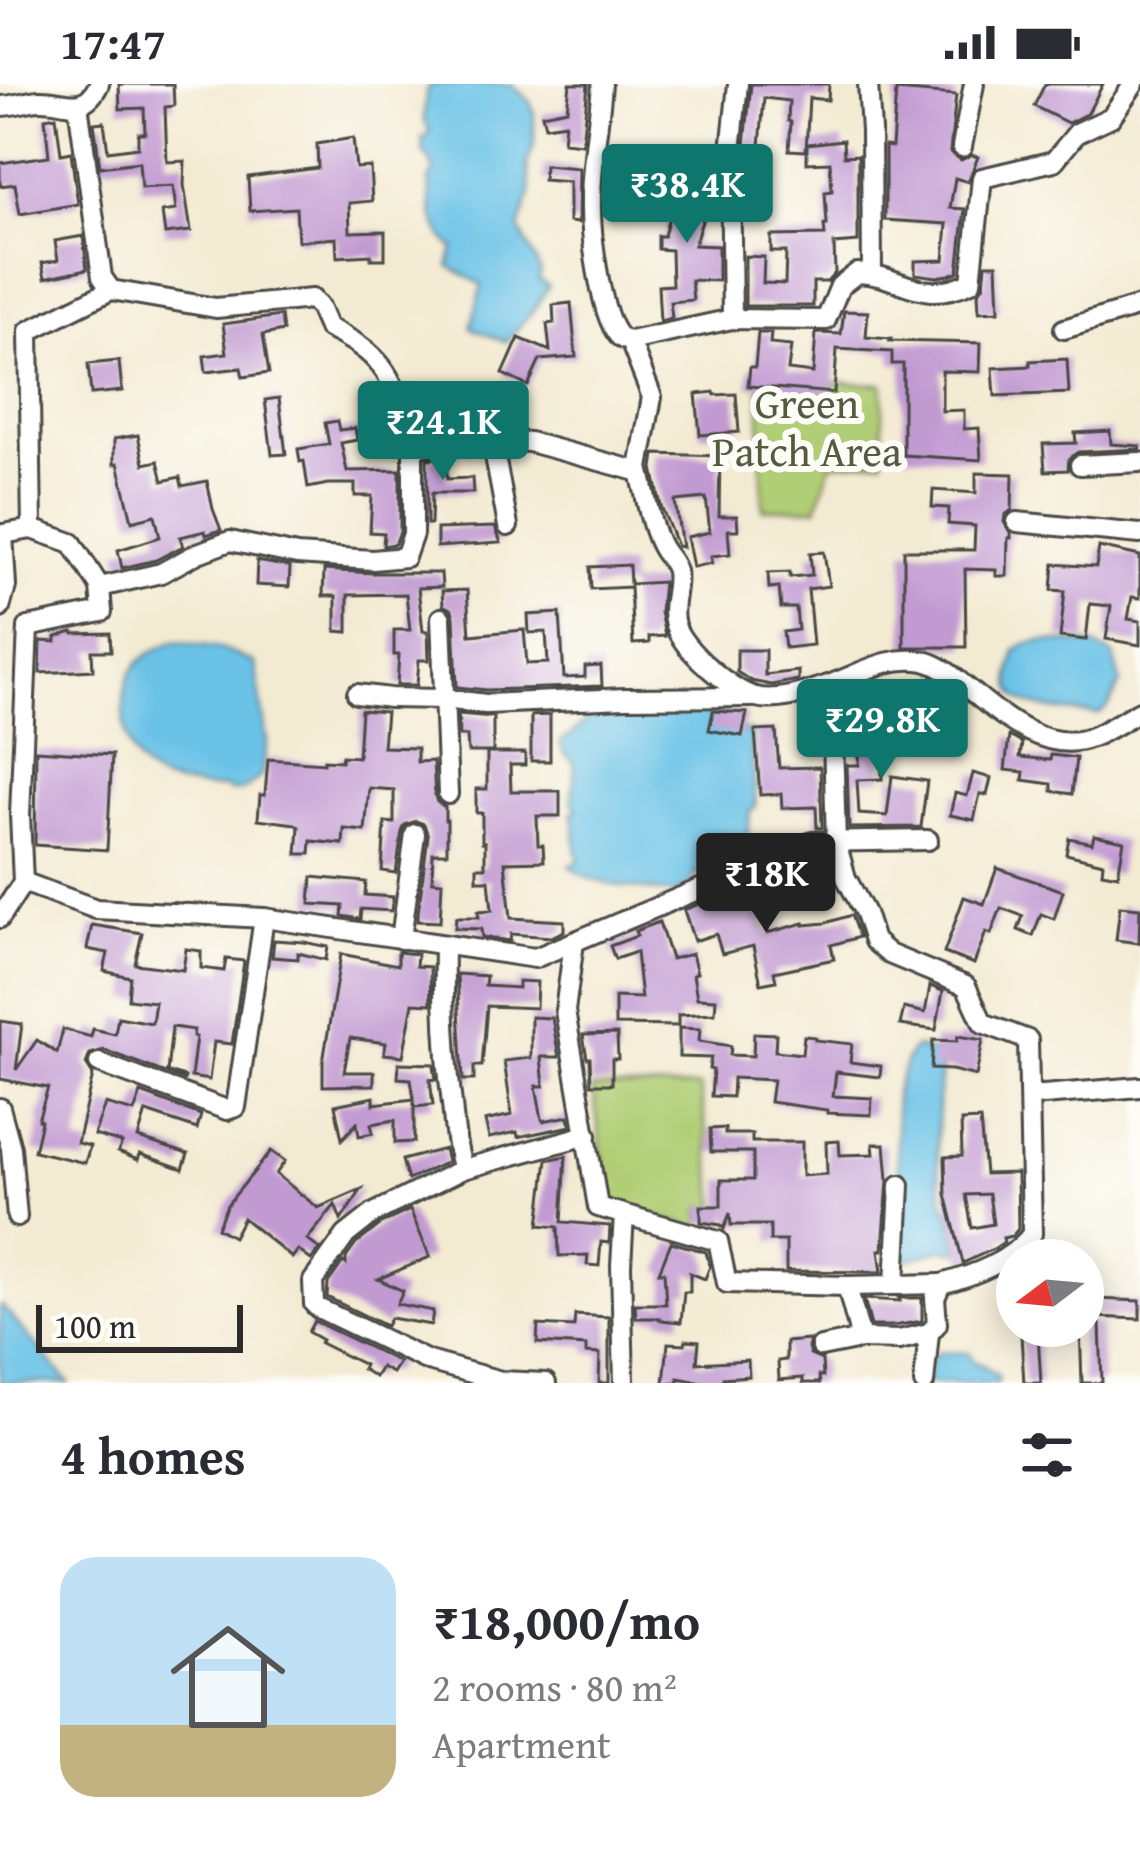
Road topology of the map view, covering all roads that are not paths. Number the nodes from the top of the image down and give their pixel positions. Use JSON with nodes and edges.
{"nodes":[{"id":1,"x":99,"y":84,"type":"edge"},
{"id":2,"x":602,"y":84,"type":"edge"},
{"id":3,"x":738,"y":84,"type":"edge"},
{"id":4,"x":868,"y":84,"type":"edge"},
{"id":5,"x":974,"y":84,"type":"edge"},
{"id":6,"x":1134,"y":84,"type":"edge"},
{"id":7,"x":78,"y":104,"type":"junction"},
{"id":8,"x":0,"y":106,"type":"edge"},
{"id":9,"x":962,"y":147,"type":"dead end"},
{"id":10,"x":872,"y":274,"type":"junction"},
{"id":11,"x":111,"y":290,"type":"junction"},
{"id":12,"x":1140,"y":306,"type":"edge"},
{"id":13,"x":732,"y":320,"type":"junction"},
{"id":14,"x":1064,"y":329,"type":"dead end"},
{"id":15,"x":630,"y":341,"type":"junction"},
{"id":16,"x":492,"y":440,"type":"junction"},
{"id":17,"x":413,"y":447,"type":"junction"},
{"id":18,"x":1140,"y":462,"type":"edge"},
{"id":19,"x":1080,"y":465,"type":"dead end"},
{"id":20,"x":639,"y":468,"type":"junction"},
{"id":21,"x":1017,"y":522,"type":"dead end"},
{"id":22,"x":508,"y":526,"type":"dead end"},
{"id":23,"x":32,"y":529,"type":"junction"},
{"id":24,"x":1140,"y":534,"type":"edge"},
{"id":25,"x":100,"y":587,"type":"junction"},
{"id":26,"x":0,"y":608,"type":"edge"},
{"id":27,"x":441,"y":618,"type":"dead end"},
{"id":28,"x":826,"y":686,"type":"junction"},
{"id":29,"x":357,"y":694,"type":"dead end"},
{"id":30,"x":755,"y":698,"type":"junction"},
{"id":31,"x":444,"y":699,"type":"junction"},
{"id":32,"x":1140,"y":711,"type":"edge"},
{"id":33,"x":448,"y":794,"type":"dead end"},
{"id":34,"x":415,"y":834,"type":"dead end"},
{"id":35,"x":928,"y":840,"type":"dead end"},
{"id":36,"x":836,"y":842,"type":"junction"},
{"id":37,"x":22,"y":883,"type":"junction"},
{"id":38,"x":0,"y":918,"type":"edge"},
{"id":39,"x":264,"y":918,"type":"junction"},
{"id":40,"x":401,"y":939,"type":"junction"},
{"id":41,"x":574,"y":942,"type":"junction"},
{"id":42,"x":444,"y":945,"type":"junction"},
{"id":43,"x":99,"y":1063,"type":"dead end"},
{"id":44,"x":1140,"y":1088,"type":"edge"},
{"id":45,"x":1031,"y":1096,"type":"junction"},
{"id":46,"x":0,"y":1108,"type":"edge"},
{"id":47,"x":587,"y":1135,"type":"junction"},
{"id":48,"x":464,"y":1168,"type":"junction"},
{"id":49,"x":900,"y":1185,"type":"dead end"},
{"id":50,"x":624,"y":1215,"type":"junction"},
{"id":51,"x":17,"y":1217,"type":"dead end"},
{"id":52,"x":941,"y":1284,"type":"junction"},
{"id":53,"x":896,"y":1285,"type":"junction"},
{"id":54,"x":847,"y":1286,"type":"junction"},
{"id":55,"x":929,"y":1333,"type":"junction"},
{"id":56,"x":861,"y":1339,"type":"junction"},
{"id":57,"x":821,"y":1346,"type":"dead end"},
{"id":58,"x":501,"y":1382,"type":"edge"},
{"id":59,"x":541,"y":1383,"type":"edge"},
{"id":60,"x":623,"y":1383,"type":"edge"},
{"id":61,"x":924,"y":1383,"type":"edge"}],
"edges":[{"from":1,"to":7,"type":"street"},
{"from":2,"to":15,"type":"street"},
{"from":3,"to":13,"type":"street"},
{"from":4,"to":10,"type":"street"},
{"from":5,"to":9,"type":"street"},
{"from":6,"to":10,"type":"street"},
{"from":7,"to":8,"type":"street"},
{"from":7,"to":11,"type":"street"},
{"from":10,"to":13,"type":"street"},
{"from":11,"to":17,"type":"street"},
{"from":11,"to":23,"type":"street"},
{"from":12,"to":14,"type":"street"},
{"from":13,"to":15,"type":"street"},
{"from":15,"to":20,"type":"street"},
{"from":16,"to":17,"type":"street"},
{"from":16,"to":20,"type":"street"},
{"from":16,"to":22,"type":"street"},
{"from":17,"to":25,"type":"street"},
{"from":18,"to":19,"type":"street"},
{"from":20,"to":30,"type":"street"},
{"from":21,"to":24,"type":"street"},
{"from":23,"to":25,"type":"street"},
{"from":23,"to":26,"type":"street"},
{"from":25,"to":37,"type":"street"},
{"from":27,"to":31,"type":"street"},
{"from":28,"to":30,"type":"street"},
{"from":28,"to":32,"type":"street"},
{"from":28,"to":36,"type":"street"},
{"from":29,"to":31,"type":"street"},
{"from":30,"to":31,"type":"street"},
{"from":31,"to":33,"type":"street"},
{"from":34,"to":40,"type":"street"},
{"from":35,"to":36,"type":"street"},
{"from":36,"to":41,"type":"street"},
{"from":36,"to":45,"type":"street"},
{"from":37,"to":38,"type":"street"},
{"from":37,"to":39,"type":"street"},
{"from":39,"to":40,"type":"street"},
{"from":39,"to":43,"type":"street"},
{"from":40,"to":42,"type":"street"},
{"from":41,"to":42,"type":"street"},
{"from":41,"to":47,"type":"street"},
{"from":42,"to":48,"type":"street"},
{"from":44,"to":45,"type":"street"},
{"from":45,"to":52,"type":"street"},
{"from":46,"to":51,"type":"street"},
{"from":47,"to":48,"type":"street"},
{"from":47,"to":50,"type":"street"},
{"from":48,"to":58,"type":"street"},
{"from":49,"to":53,"type":"street"},
{"from":50,"to":54,"type":"street"},
{"from":50,"to":60,"type":"street"},
{"from":52,"to":53,"type":"street"},
{"from":52,"to":55,"type":"street"},
{"from":53,"to":54,"type":"street"},
{"from":54,"to":56,"type":"street"},
{"from":55,"to":56,"type":"street"},
{"from":55,"to":61,"type":"street"},
{"from":56,"to":57,"type":"street"},
{"from":58,"to":59,"type":"street"}]}
